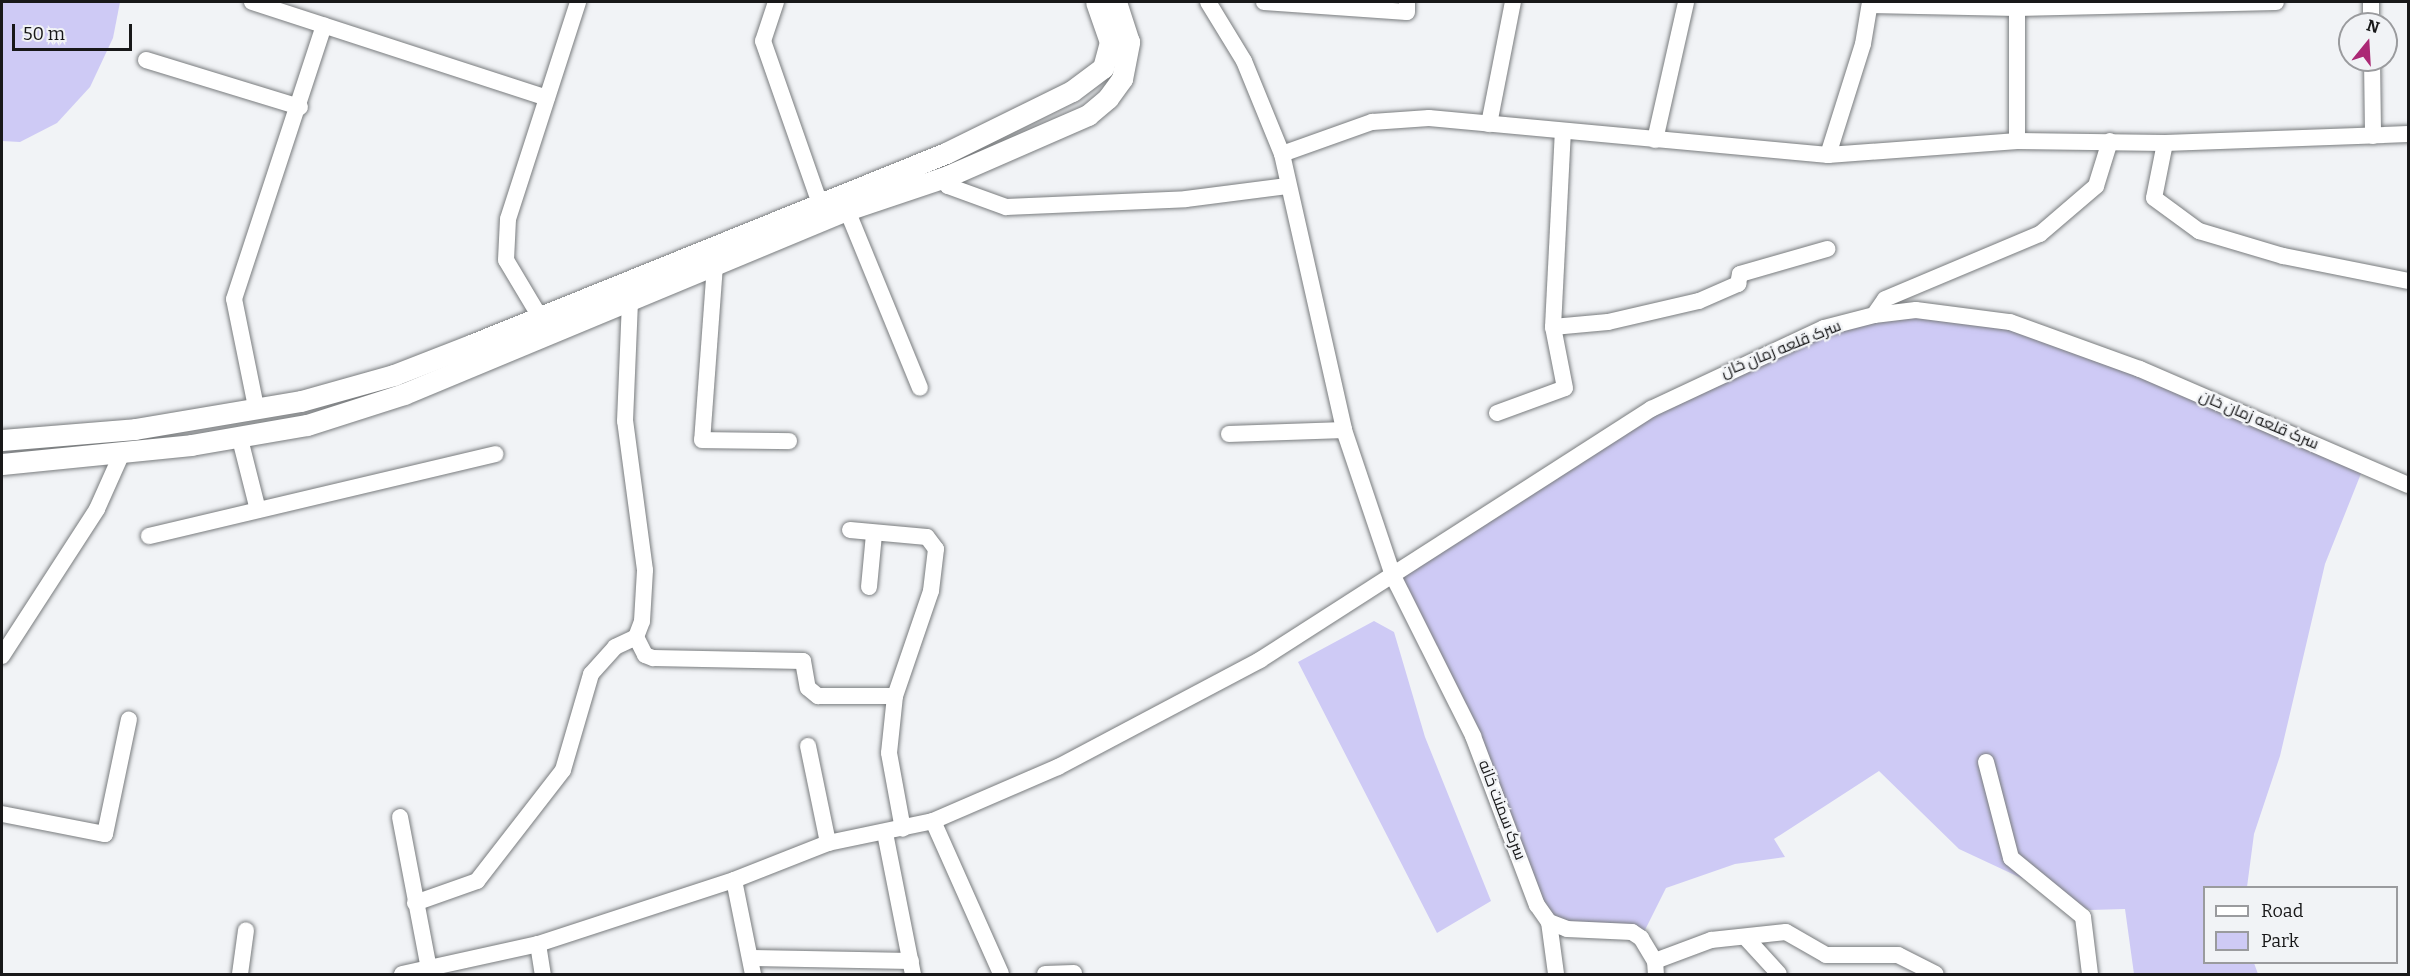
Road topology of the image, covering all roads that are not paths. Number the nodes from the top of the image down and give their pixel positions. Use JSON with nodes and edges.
{"nodes":[{"id":1,"x":252,"y":2,"type":"edge"},
{"id":2,"x":578,"y":2,"type":"edge"},
{"id":3,"x":776,"y":2,"type":"edge"},
{"id":4,"x":1098,"y":2,"type":"edge"},
{"id":5,"x":1116,"y":2,"type":"edge"},
{"id":6,"x":1208,"y":2,"type":"edge"},
{"id":7,"x":1264,"y":2,"type":"edge"},
{"id":8,"x":1407,"y":2,"type":"edge"},
{"id":9,"x":1513,"y":2,"type":"edge"},
{"id":10,"x":1686,"y":2,"type":"edge"},
{"id":11,"x":2277,"y":2,"type":"edge"},
{"id":12,"x":1870,"y":3,"type":"edge"},
{"id":13,"x":2017,"y":5,"type":"edge"},
{"id":14,"x":324,"y":25,"type":"junction"},
{"id":15,"x":146,"y":60,"type":"dead end"},
{"id":16,"x":2372,"y":72,"type":"edge"},
{"id":17,"x":547,"y":98,"type":"junction"},
{"id":18,"x":300,"y":107,"type":"junction"},
{"id":19,"x":1489,"y":124,"type":"junction"},
{"id":20,"x":1563,"y":130,"type":"junction"},
{"id":21,"x":2409,"y":134,"type":"edge"},
{"id":22,"x":2373,"y":136,"type":"junction"},
{"id":23,"x":1655,"y":140,"type":"junction"},
{"id":24,"x":2017,"y":141,"type":"junction"},
{"id":25,"x":2110,"y":141,"type":"junction"},
{"id":26,"x":2165,"y":143,"type":"junction"},
{"id":27,"x":1282,"y":154,"type":"junction"},
{"id":28,"x":1828,"y":155,"type":"junction"},
{"id":29,"x":948,"y":176,"type":"junction"},
{"id":30,"x":1287,"y":186,"type":"junction"},
{"id":31,"x":820,"y":204,"type":"junction"},
{"id":32,"x":847,"y":210,"type":"junction"},
{"id":33,"x":1827,"y":249,"type":"dead end"},
{"id":34,"x":715,"y":265,"type":"junction"},
{"id":35,"x":2409,"y":281,"type":"edge"},
{"id":36,"x":626,"y":292,"type":"junction"},
{"id":37,"x":1874,"y":315,"type":"junction"},
{"id":38,"x":540,"y":317,"type":"junction"},
{"id":39,"x":1553,"y":327,"type":"junction"},
{"id":40,"x":920,"y":388,"type":"dead end"},
{"id":41,"x":256,"y":407,"type":"junction"},
{"id":42,"x":1497,"y":413,"type":"dead end"},
{"id":43,"x":1344,"y":430,"type":"junction"},
{"id":44,"x":248,"y":434,"type":"junction"},
{"id":45,"x":1229,"y":434,"type":"dead end"},
{"id":46,"x":2,"y":440,"type":"edge"},
{"id":47,"x":789,"y":441,"type":"dead end"},
{"id":48,"x":122,"y":453,"type":"junction"},
{"id":49,"x":495,"y":454,"type":"dead end"},
{"id":50,"x":2,"y":464,"type":"edge"},
{"id":51,"x":2409,"y":485,"type":"edge"},
{"id":52,"x":258,"y":510,"type":"junction"},
{"id":53,"x":850,"y":530,"type":"dead end"},
{"id":54,"x":874,"y":534,"type":"junction"},
{"id":55,"x":149,"y":536,"type":"dead end"},
{"id":56,"x":1393,"y":576,"type":"junction"},
{"id":57,"x":869,"y":587,"type":"dead end"},
{"id":58,"x":636,"y":637,"type":"junction"},
{"id":59,"x":2,"y":656,"type":"edge"},
{"id":60,"x":895,"y":696,"type":"junction"},
{"id":61,"x":129,"y":719,"type":"dead end"},
{"id":62,"x":808,"y":746,"type":"dead end"},
{"id":63,"x":1986,"y":762,"type":"dead end"},
{"id":64,"x":2,"y":814,"type":"edge"},
{"id":65,"x":400,"y":817,"type":"dead end"},
{"id":66,"x":933,"y":821,"type":"junction"},
{"id":67,"x":903,"y":829,"type":"junction"},
{"id":68,"x":885,"y":833,"type":"junction"},
{"id":69,"x":828,"y":843,"type":"junction"},
{"id":70,"x":734,"y":880,"type":"junction"},
{"id":71,"x":415,"y":903,"type":"junction"},
{"id":72,"x":1549,"y":922,"type":"junction"},
{"id":73,"x":246,"y":930,"type":"dead end"},
{"id":74,"x":1747,"y":939,"type":"junction"},
{"id":75,"x":538,"y":944,"type":"junction"},
{"id":76,"x":753,"y":966,"type":"edge"},
{"id":77,"x":912,"y":968,"type":"edge"},
{"id":78,"x":1655,"y":968,"type":"edge"},
{"id":79,"x":429,"y":969,"type":"junction"},
{"id":80,"x":1074,"y":973,"type":"edge"},
{"id":81,"x":240,"y":975,"type":"edge"},
{"id":82,"x":402,"y":975,"type":"edge"},
{"id":83,"x":543,"y":975,"type":"edge"},
{"id":84,"x":1001,"y":975,"type":"edge"},
{"id":85,"x":1045,"y":975,"type":"edge"},
{"id":86,"x":1556,"y":975,"type":"edge"},
{"id":87,"x":1779,"y":975,"type":"edge"},
{"id":88,"x":1936,"y":975,"type":"edge"},
{"id":89,"x":2090,"y":975,"type":"edge"}],
"edges":[{"from":1,"to":14,"type":"street"},
{"from":2,"to":17,"type":"street"},
{"from":3,"to":31,"type":"street"},
{"from":4,"to":31,"type":"main road"},
{"from":5,"to":29,"type":"main road"},
{"from":6,"to":27,"type":"street","name":"سرک سمنت خانه"},
{"from":7,"to":8,"type":"street"},
{"from":9,"to":19,"type":"street"},
{"from":10,"to":23,"type":"street"},
{"from":11,"to":13,"type":"street"},
{"from":12,"to":13,"type":"street"},
{"from":12,"to":28,"type":"street"},
{"from":13,"to":24,"type":"street"},
{"from":14,"to":17,"type":"street"},
{"from":14,"to":18,"type":"street"},
{"from":15,"to":18,"type":"street"},
{"from":16,"to":22,"type":"street"},
{"from":17,"to":38,"type":"street"},
{"from":18,"to":41,"type":"street"},
{"from":19,"to":20,"type":"street"},
{"from":19,"to":27,"type":"street"},
{"from":20,"to":23,"type":"street"},
{"from":20,"to":39,"type":"street"},
{"from":21,"to":22,"type":"street"},
{"from":22,"to":26,"type":"street"},
{"from":23,"to":28,"type":"street"},
{"from":24,"to":25,"type":"street"},
{"from":24,"to":28,"type":"street"},
{"from":25,"to":26,"type":"street"},
{"from":25,"to":37,"type":"street"},
{"from":26,"to":35,"type":"street"},
{"from":27,"to":30,"type":"street","name":"سرک سمنت خانه"},
{"from":29,"to":30,"type":"street"},
{"from":29,"to":32,"type":"main road"},
{"from":30,"to":43,"type":"street","name":"سرک سمنت خانه"},
{"from":31,"to":36,"type":"main road"},
{"from":32,"to":34,"type":"main road"},
{"from":32,"to":40,"type":"street"},
{"from":33,"to":39,"type":"street"},
{"from":34,"to":36,"type":"main road"},
{"from":34,"to":47,"type":"street"},
{"from":36,"to":38,"type":"main road"},
{"from":36,"to":44,"type":"main road"},
{"from":36,"to":58,"type":"street"},
{"from":37,"to":51,"type":"street","name":"سرک قلعه زمان خان"},
{"from":37,"to":56,"type":"street","name":"سرک قلعه زمان خان"},
{"from":38,"to":41,"type":"main road"},
{"from":39,"to":42,"type":"street"},
{"from":41,"to":46,"type":"main road"},
{"from":43,"to":45,"type":"street"},
{"from":43,"to":56,"type":"street","name":"سرک سمنت خانه"},
{"from":44,"to":48,"type":"main road"},
{"from":44,"to":52,"type":"street"},
{"from":48,"to":50,"type":"main road"},
{"from":48,"to":59,"type":"street"},
{"from":49,"to":52,"type":"street"},
{"from":52,"to":55,"type":"street"},
{"from":53,"to":54,"type":"street"},
{"from":54,"to":57,"type":"street"},
{"from":54,"to":60,"type":"street"},
{"from":56,"to":66,"type":"street","name":"سرک قلعه زمان خان"},
{"from":56,"to":72,"type":"street","name":"سرک سمنت خانه"},
{"from":58,"to":60,"type":"street"},
{"from":58,"to":71,"type":"street"},
{"from":60,"to":67,"type":"street"},
{"from":61,"to":64,"type":"street"},
{"from":62,"to":69,"type":"street"},
{"from":63,"to":89,"type":"street"},
{"from":65,"to":71,"type":"street"},
{"from":66,"to":67,"type":"street","name":"سرک قلعه زمان خان"},
{"from":66,"to":84,"type":"street"},
{"from":67,"to":68,"type":"street","name":"سرک قلعه زمان خان"},
{"from":68,"to":69,"type":"street","name":"سرک قلعه زمان خان"},
{"from":68,"to":77,"type":"street"},
{"from":69,"to":70,"type":"street","name":"سرک قلعه زمان خان"},
{"from":70,"to":75,"type":"street","name":"سرک قلعه زمان خان"},
{"from":70,"to":76,"type":"street"},
{"from":71,"to":79,"type":"street"},
{"from":72,"to":78,"type":"street"},
{"from":72,"to":86,"type":"street"},
{"from":73,"to":81,"type":"street"},
{"from":74,"to":78,"type":"street"},
{"from":74,"to":87,"type":"street"},
{"from":74,"to":88,"type":"street"},
{"from":75,"to":79,"type":"street","name":"سرک قلعه زمان خان"},
{"from":75,"to":83,"type":"street"},
{"from":76,"to":77,"type":"street"},
{"from":79,"to":82,"type":"street","name":"سرک قلعه زمان خان"},
{"from":80,"to":85,"type":"street"}]}
